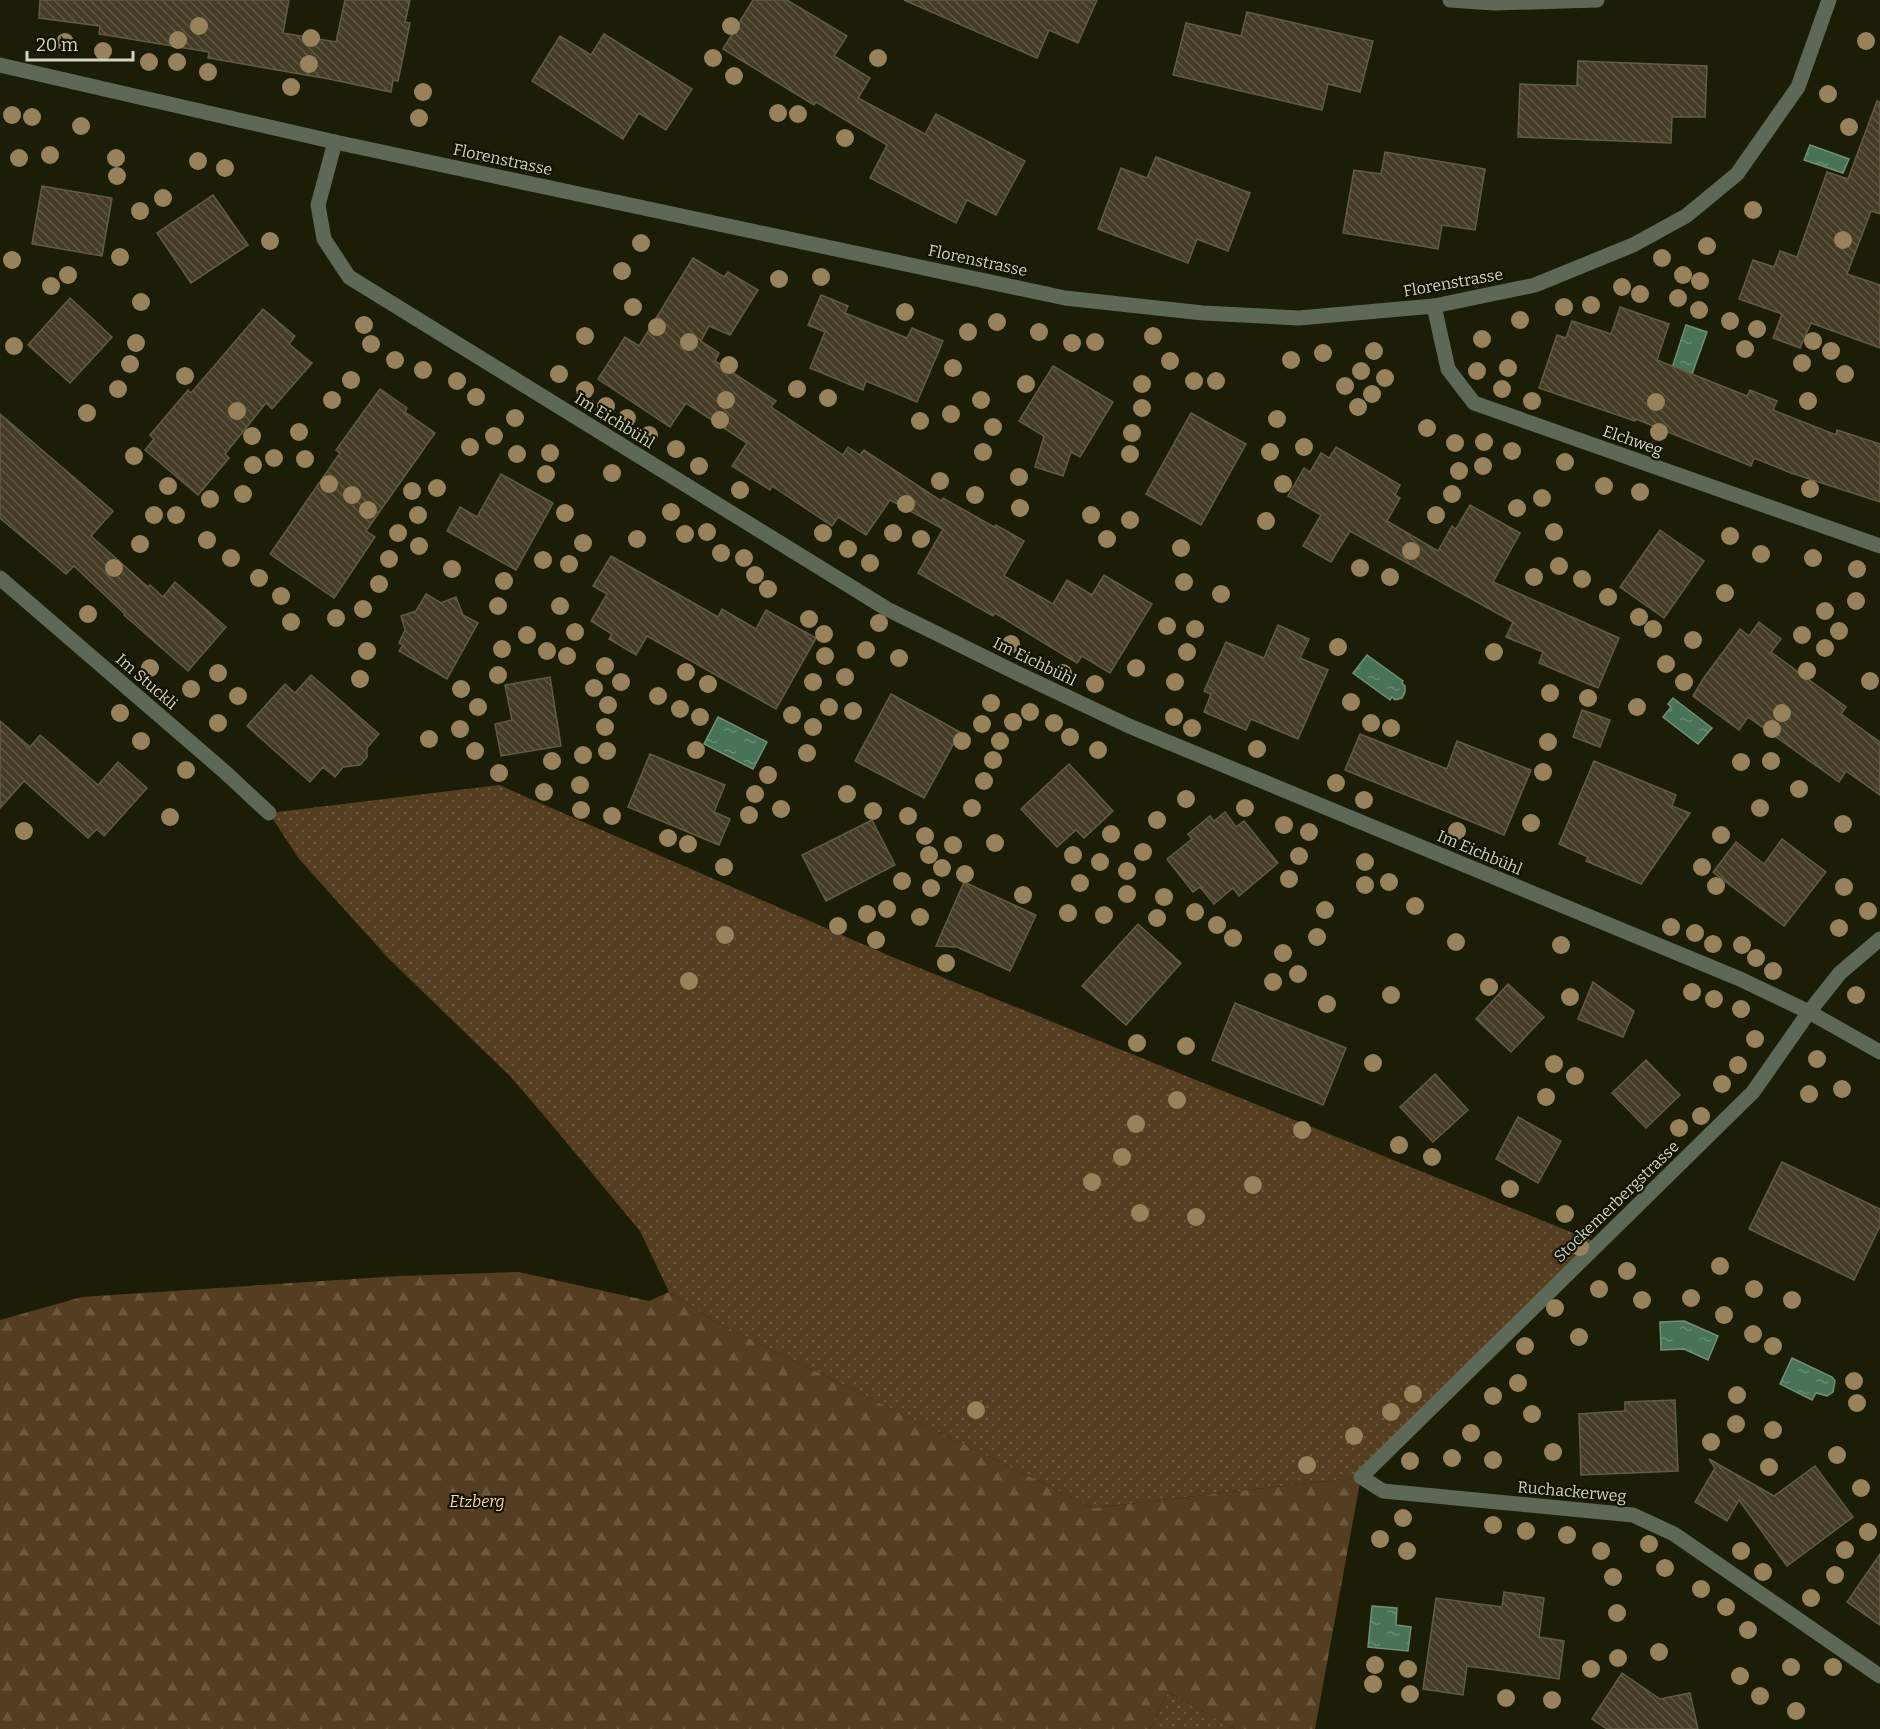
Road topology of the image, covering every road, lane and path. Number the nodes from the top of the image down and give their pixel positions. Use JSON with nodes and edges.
{"nodes":[{"id":1,"x":1450,"y":0,"type":"edge"},
{"id":2,"x":1597,"y":0,"type":"edge"},
{"id":3,"x":1829,"y":0,"type":"edge"},
{"id":4,"x":0,"y":65,"type":"edge"},
{"id":5,"x":335,"y":142,"type":"junction"},
{"id":6,"x":1434,"y":306,"type":"junction"},
{"id":7,"x":1880,"y":546,"type":"edge"},
{"id":8,"x":0,"y":578,"type":"edge"},
{"id":9,"x":269,"y":813,"type":"dead end"},
{"id":10,"x":1880,"y":939,"type":"edge"},
{"id":11,"x":1809,"y":1012,"type":"junction"},
{"id":12,"x":1880,"y":1052,"type":"edge"},
{"id":13,"x":1361,"y":1477,"type":"joint"},
{"id":14,"x":1880,"y":1676,"type":"edge"}],
"edges":[{"from":1,"to":2,"type":"street"},
{"from":3,"to":6,"type":"street","name":"Florenstrasse"},
{"from":4,"to":5,"type":"street","name":"Florenstrasse"},
{"from":5,"to":6,"type":"street","name":"Florenstrasse"},
{"from":5,"to":11,"type":"street","name":"Im Eichbühl"},
{"from":6,"to":7,"type":"street","name":"Elchweg"},
{"from":8,"to":9,"type":"street","name":"Im Stuckli"},
{"from":10,"to":11,"type":"street","name":"Stockemerbergstrasse"},
{"from":11,"to":12,"type":"street","name":"Im Eichbühl"},
{"from":11,"to":13,"type":"street","name":"Stockemerbergstrasse"},
{"from":13,"to":14,"type":"street","name":"Ruchackerweg"}]}
